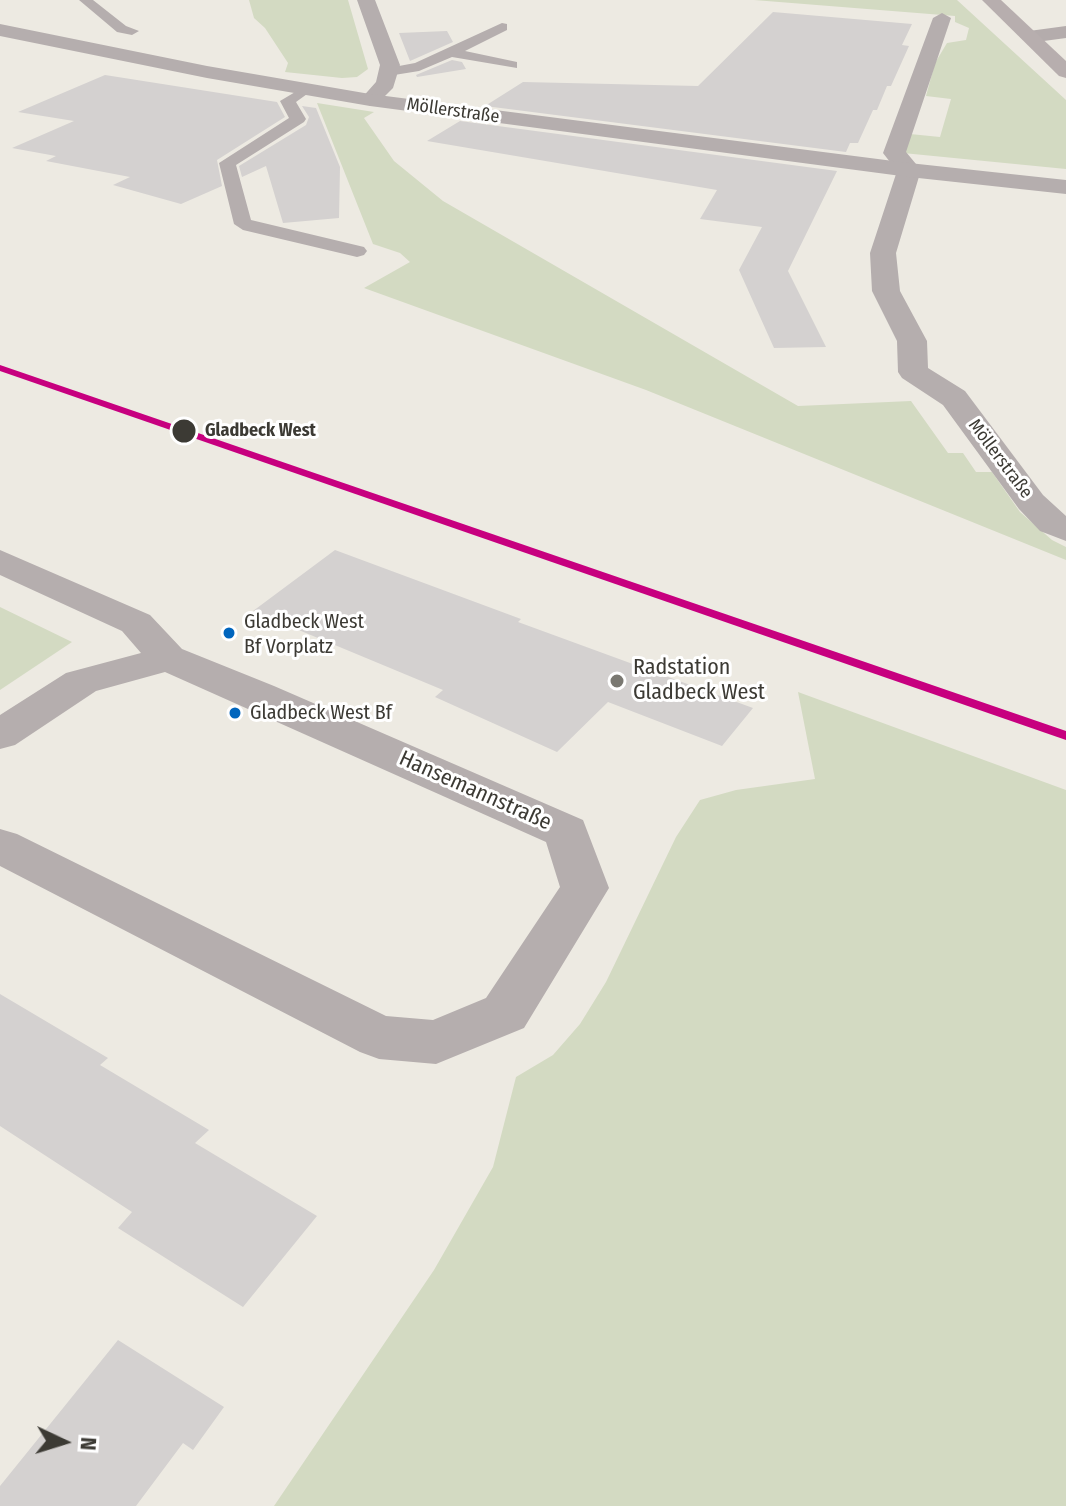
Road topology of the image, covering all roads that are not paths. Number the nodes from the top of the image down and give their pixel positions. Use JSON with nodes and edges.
{"nodes":[{"id":1,"x":85,"y":0,"type":"edge"},
{"id":2,"x":366,"y":0,"type":"edge"},
{"id":3,"x":991,"y":0,"type":"edge"},
{"id":4,"x":1039,"y":16,"type":"dead end"},
{"id":5,"x":942,"y":18,"type":"dead end"},
{"id":6,"x":502,"y":27,"type":"dead end"},
{"id":7,"x":0,"y":30,"type":"edge"},
{"id":8,"x":132,"y":31,"type":"dead end"},
{"id":9,"x":1064,"y":36,"type":"edge"},
{"id":10,"x":1029,"y":37,"type":"junction"},
{"id":11,"x":452,"y":53,"type":"junction"},
{"id":12,"x":512,"y":65,"type":"dead end"},
{"id":13,"x":388,"y":72,"type":"junction"},
{"id":14,"x":1066,"y":72,"type":"edge"},
{"id":15,"x":307,"y":89,"type":"junction"},
{"id":16,"x":370,"y":100,"type":"junction"},
{"id":17,"x":909,"y":170,"type":"junction"},
{"id":18,"x":1066,"y":187,"type":"edge"},
{"id":19,"x":357,"y":251,"type":"dead end"},
{"id":20,"x":1066,"y":530,"type":"edge"},
{"id":21,"x":0,"y":561,"type":"edge"},
{"id":22,"x":168,"y":658,"type":"junction"},
{"id":23,"x":0,"y":735,"type":"edge"},
{"id":24,"x":0,"y":846,"type":"edge"}],
"edges":[{"from":1,"to":8,"type":"lane"},
{"from":2,"to":13,"type":"street"},
{"from":3,"to":10,"type":"main road"},
{"from":4,"to":9,"type":"main road"},
{"from":5,"to":17,"type":"street"},
{"from":6,"to":11,"type":"lane"},
{"from":7,"to":15,"type":"street","name":"Möllerstraße"},
{"from":9,"to":10,"type":"main road"},
{"from":10,"to":14,"type":"main road"},
{"from":11,"to":12,"type":"lane"},
{"from":11,"to":13,"type":"lane"},
{"from":13,"to":16,"type":"street"},
{"from":15,"to":16,"type":"street","name":"Möllerstraße"},
{"from":15,"to":19,"type":"lane"},
{"from":16,"to":17,"type":"street","name":"Möllerstraße"},
{"from":17,"to":18,"type":"street","name":"Möllerstraße"},
{"from":17,"to":20,"type":"street","name":"Möllerstraße"},
{"from":21,"to":22,"type":"street","name":"Hansemannstraße"},
{"from":22,"to":23,"type":"street"},
{"from":22,"to":24,"type":"street","name":"Hansemannstraße"}]}
